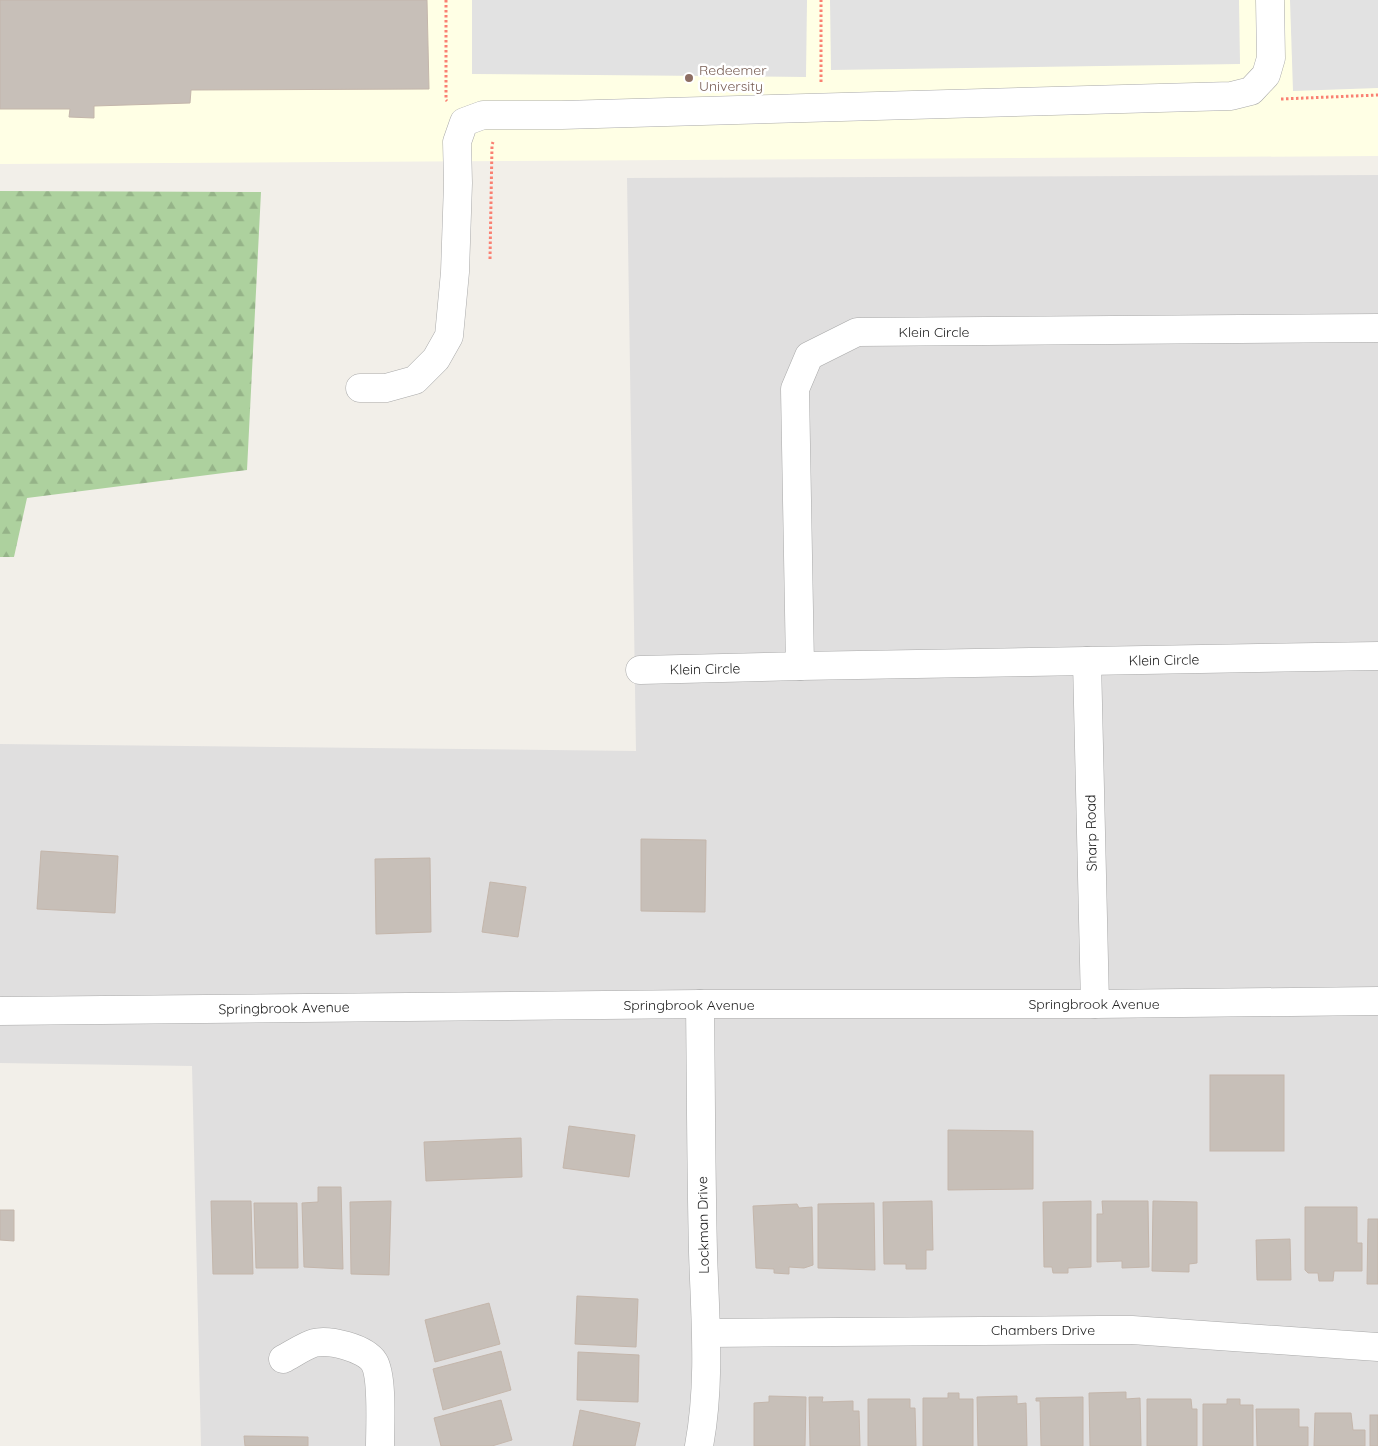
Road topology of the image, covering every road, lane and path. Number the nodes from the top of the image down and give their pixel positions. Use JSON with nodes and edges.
{"nodes":[{"id":1,"x":446,"y":0,"type":"edge"},
{"id":2,"x":821,"y":0,"type":"edge"},
{"id":3,"x":1270,"y":0,"type":"edge"},
{"id":4,"x":821,"y":108,"type":"junction"},
{"id":5,"x":464,"y":122,"type":"junction"},
{"id":6,"x":1378,"y":328,"type":"edge"},
{"id":7,"x":360,"y":388,"type":"dead end"},
{"id":8,"x":1378,"y":656,"type":"edge"},
{"id":9,"x":1087,"y":661,"type":"junction"},
{"id":10,"x":800,"y":666,"type":"junction"},
{"id":11,"x":640,"y":670,"type":"dead end"},
{"id":12,"x":1378,"y":1001,"type":"edge"},
{"id":13,"x":700,"y":1004,"type":"junction"},
{"id":14,"x":1095,"y":1004,"type":"junction"},
{"id":15,"x":0,"y":1011,"type":"edge"},
{"id":16,"x":707,"y":1333,"type":"junction"},
{"id":17,"x":1378,"y":1347,"type":"edge"},
{"id":18,"x":283,"y":1359,"type":"dead end"},
{"id":19,"x":380,"y":1446,"type":"edge"},
{"id":20,"x":699,"y":1446,"type":"edge"}],
"edges":[{"from":1,"to":5,"type":"path"},
{"from":2,"to":4,"type":"path"},
{"from":3,"to":4,"type":"street"},
{"from":4,"to":5,"type":"street"},
{"from":5,"to":7,"type":"street"},
{"from":6,"to":10,"type":"street","name":"Klein Circle"},
{"from":8,"to":9,"type":"street","name":"Klein Circle"},
{"from":9,"to":10,"type":"street","name":"Klein Circle"},
{"from":9,"to":14,"type":"street","name":"Sharp Road"},
{"from":10,"to":11,"type":"street","name":"Klein Circle"},
{"from":12,"to":14,"type":"street","name":"Springbrook Avenue"},
{"from":13,"to":14,"type":"street","name":"Springbrook Avenue"},
{"from":13,"to":15,"type":"street","name":"Springbrook Avenue"},
{"from":13,"to":16,"type":"street","name":"Lockman Drive"},
{"from":16,"to":17,"type":"street","name":"Chambers Drive"},
{"from":16,"to":20,"type":"street","name":"Lockman Drive"},
{"from":18,"to":19,"type":"street"}]}
